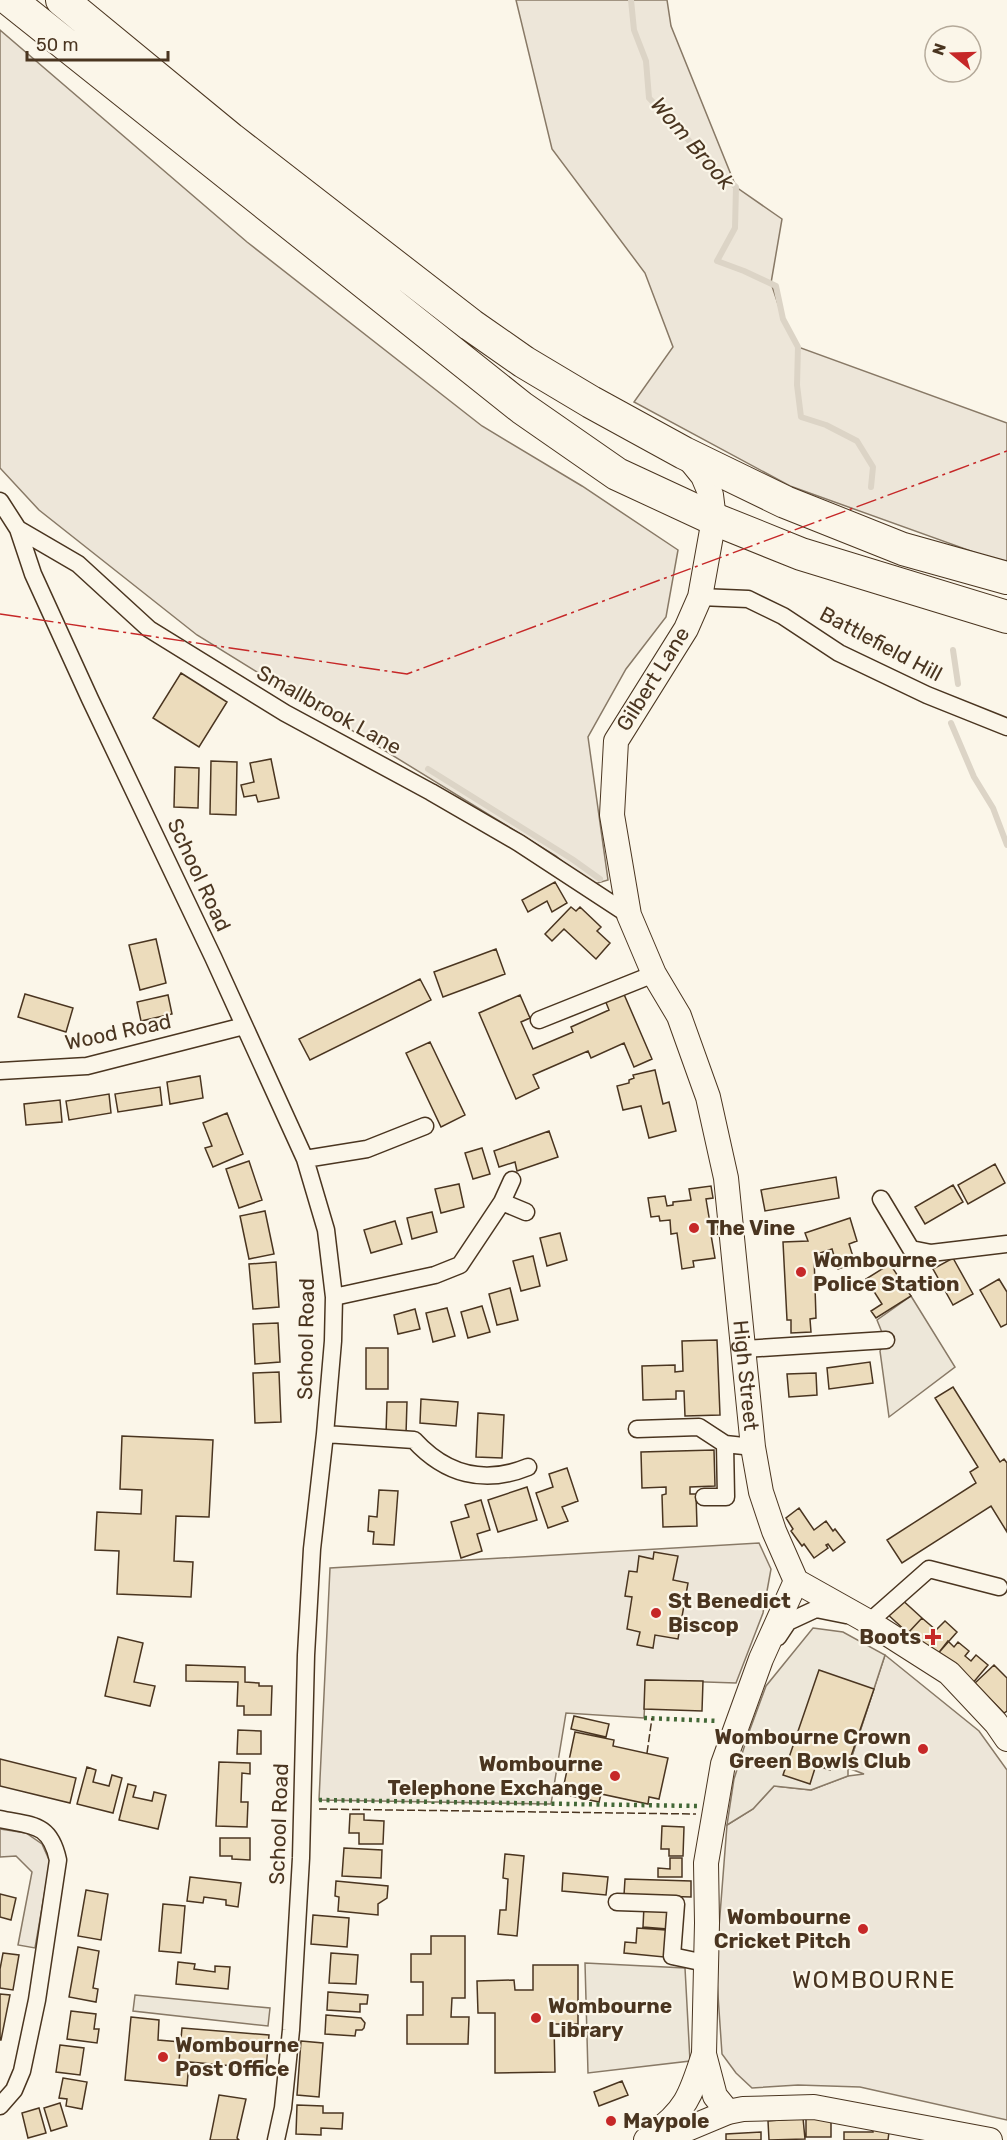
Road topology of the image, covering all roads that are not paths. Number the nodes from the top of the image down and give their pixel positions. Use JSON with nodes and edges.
{"nodes":[{"id":1,"x":10,"y":0,"type":"edge"},
{"id":2,"x":62,"y":0,"type":"edge"},
{"id":3,"x":684,"y":453,"type":"junction"},
{"id":4,"x":0,"y":501,"type":"edge"},
{"id":5,"x":714,"y":519,"type":"junction"},
{"id":6,"x":18,"y":529,"type":"junction"},
{"id":7,"x":1007,"y":578,"type":"edge"},
{"id":8,"x":700,"y":597,"type":"junction"},
{"id":9,"x":1007,"y":616,"type":"edge"},
{"id":10,"x":1005,"y":729,"type":"edge"},
{"id":11,"x":629,"y":915,"type":"junction"},
{"id":12,"x":654,"y":974,"type":"junction"},
{"id":13,"x":539,"y":1020,"type":"dead end"},
{"id":14,"x":244,"y":1026,"type":"junction"},
{"id":15,"x":0,"y":1071,"type":"edge"},
{"id":16,"x":425,"y":1126,"type":"dead end"},
{"id":17,"x":305,"y":1159,"type":"junction"},
{"id":18,"x":512,"y":1180,"type":"dead end"},
{"id":19,"x":881,"y":1199,"type":"dead end"},
{"id":20,"x":502,"y":1202,"type":"junction"},
{"id":21,"x":526,"y":1212,"type":"dead end"},
{"id":22,"x":1007,"y":1244,"type":"edge"},
{"id":23,"x":334,"y":1297,"type":"junction"},
{"id":24,"x":885,"y":1340,"type":"dead end"},
{"id":25,"x":744,"y":1348,"type":"junction"},
{"id":26,"x":637,"y":1429,"type":"dead end"},
{"id":27,"x":325,"y":1434,"type":"junction"},
{"id":28,"x":725,"y":1444,"type":"junction"},
{"id":29,"x":753,"y":1447,"type":"junction"},
{"id":30,"x":528,"y":1467,"type":"dead end"},
{"id":31,"x":704,"y":1497,"type":"dead end"},
{"id":32,"x":796,"y":1581,"type":"junction"},
{"id":33,"x":999,"y":1587,"type":"dead end"},
{"id":34,"x":865,"y":1620,"type":"junction"},
{"id":35,"x":761,"y":1659,"type":"junction"},
{"id":36,"x":1003,"y":1727,"type":"edge"},
{"id":37,"x":0,"y":1819,"type":"edge"},
{"id":38,"x":616,"y":1902,"type":"dead end"},
{"id":39,"x":705,"y":1963,"type":"junction"},
{"id":40,"x":704,"y":2054,"type":"junction"},
{"id":41,"x":0,"y":2106,"type":"edge"},
{"id":42,"x":728,"y":2112,"type":"junction"},
{"id":43,"x":276,"y":2140,"type":"edge"},
{"id":44,"x":646,"y":2140,"type":"edge"},
{"id":45,"x":990,"y":2140,"type":"edge"}],
"edges":[{"from":1,"to":5,"type":"highway"},
{"from":2,"to":3,"type":"highway"},
{"from":3,"to":5,"type":"street","name":"Gilbert Lane"},
{"from":3,"to":7,"type":"highway"},
{"from":4,"to":6,"type":"street","name":"School Road"},
{"from":5,"to":8,"type":"street","name":"Gilbert Lane"},
{"from":5,"to":9,"type":"highway"},
{"from":6,"to":11,"type":"street","name":"Smallbrook Lane"},
{"from":6,"to":14,"type":"street","name":"School Road"},
{"from":8,"to":10,"type":"street","name":"Battlefield Hill"},
{"from":8,"to":11,"type":"street","name":"Gilbert Lane"},
{"from":11,"to":12,"type":"street","name":"High Street"},
{"from":12,"to":13,"type":"street"},
{"from":12,"to":25,"type":"street","name":"High Street"},
{"from":14,"to":15,"type":"street","name":"Wood Road"},
{"from":14,"to":17,"type":"street","name":"School Road"},
{"from":16,"to":17,"type":"street"},
{"from":17,"to":23,"type":"street","name":"School Road"},
{"from":18,"to":20,"type":"street"},
{"from":19,"to":22,"type":"street"},
{"from":20,"to":21,"type":"street"},
{"from":20,"to":23,"type":"street"},
{"from":23,"to":27,"type":"street","name":"School Road"},
{"from":24,"to":25,"type":"street"},
{"from":25,"to":29,"type":"street","name":"High Street"},
{"from":26,"to":28,"type":"street"},
{"from":27,"to":30,"type":"street"},
{"from":27,"to":43,"type":"street","name":"School Road"},
{"from":28,"to":29,"type":"street"},
{"from":28,"to":31,"type":"street"},
{"from":29,"to":32,"type":"street","name":"High Street"},
{"from":32,"to":34,"type":"street"},
{"from":32,"to":35,"type":"street"},
{"from":33,"to":34,"type":"street"},
{"from":34,"to":35,"type":"street"},
{"from":34,"to":36,"type":"street"},
{"from":35,"to":39,"type":"street"},
{"from":37,"to":41,"type":"street"},
{"from":38,"to":39,"type":"street"},
{"from":39,"to":40,"type":"street"},
{"from":40,"to":42,"type":"street"},
{"from":40,"to":44,"type":"street"},
{"from":42,"to":44,"type":"street"},
{"from":42,"to":45,"type":"street"}]}
